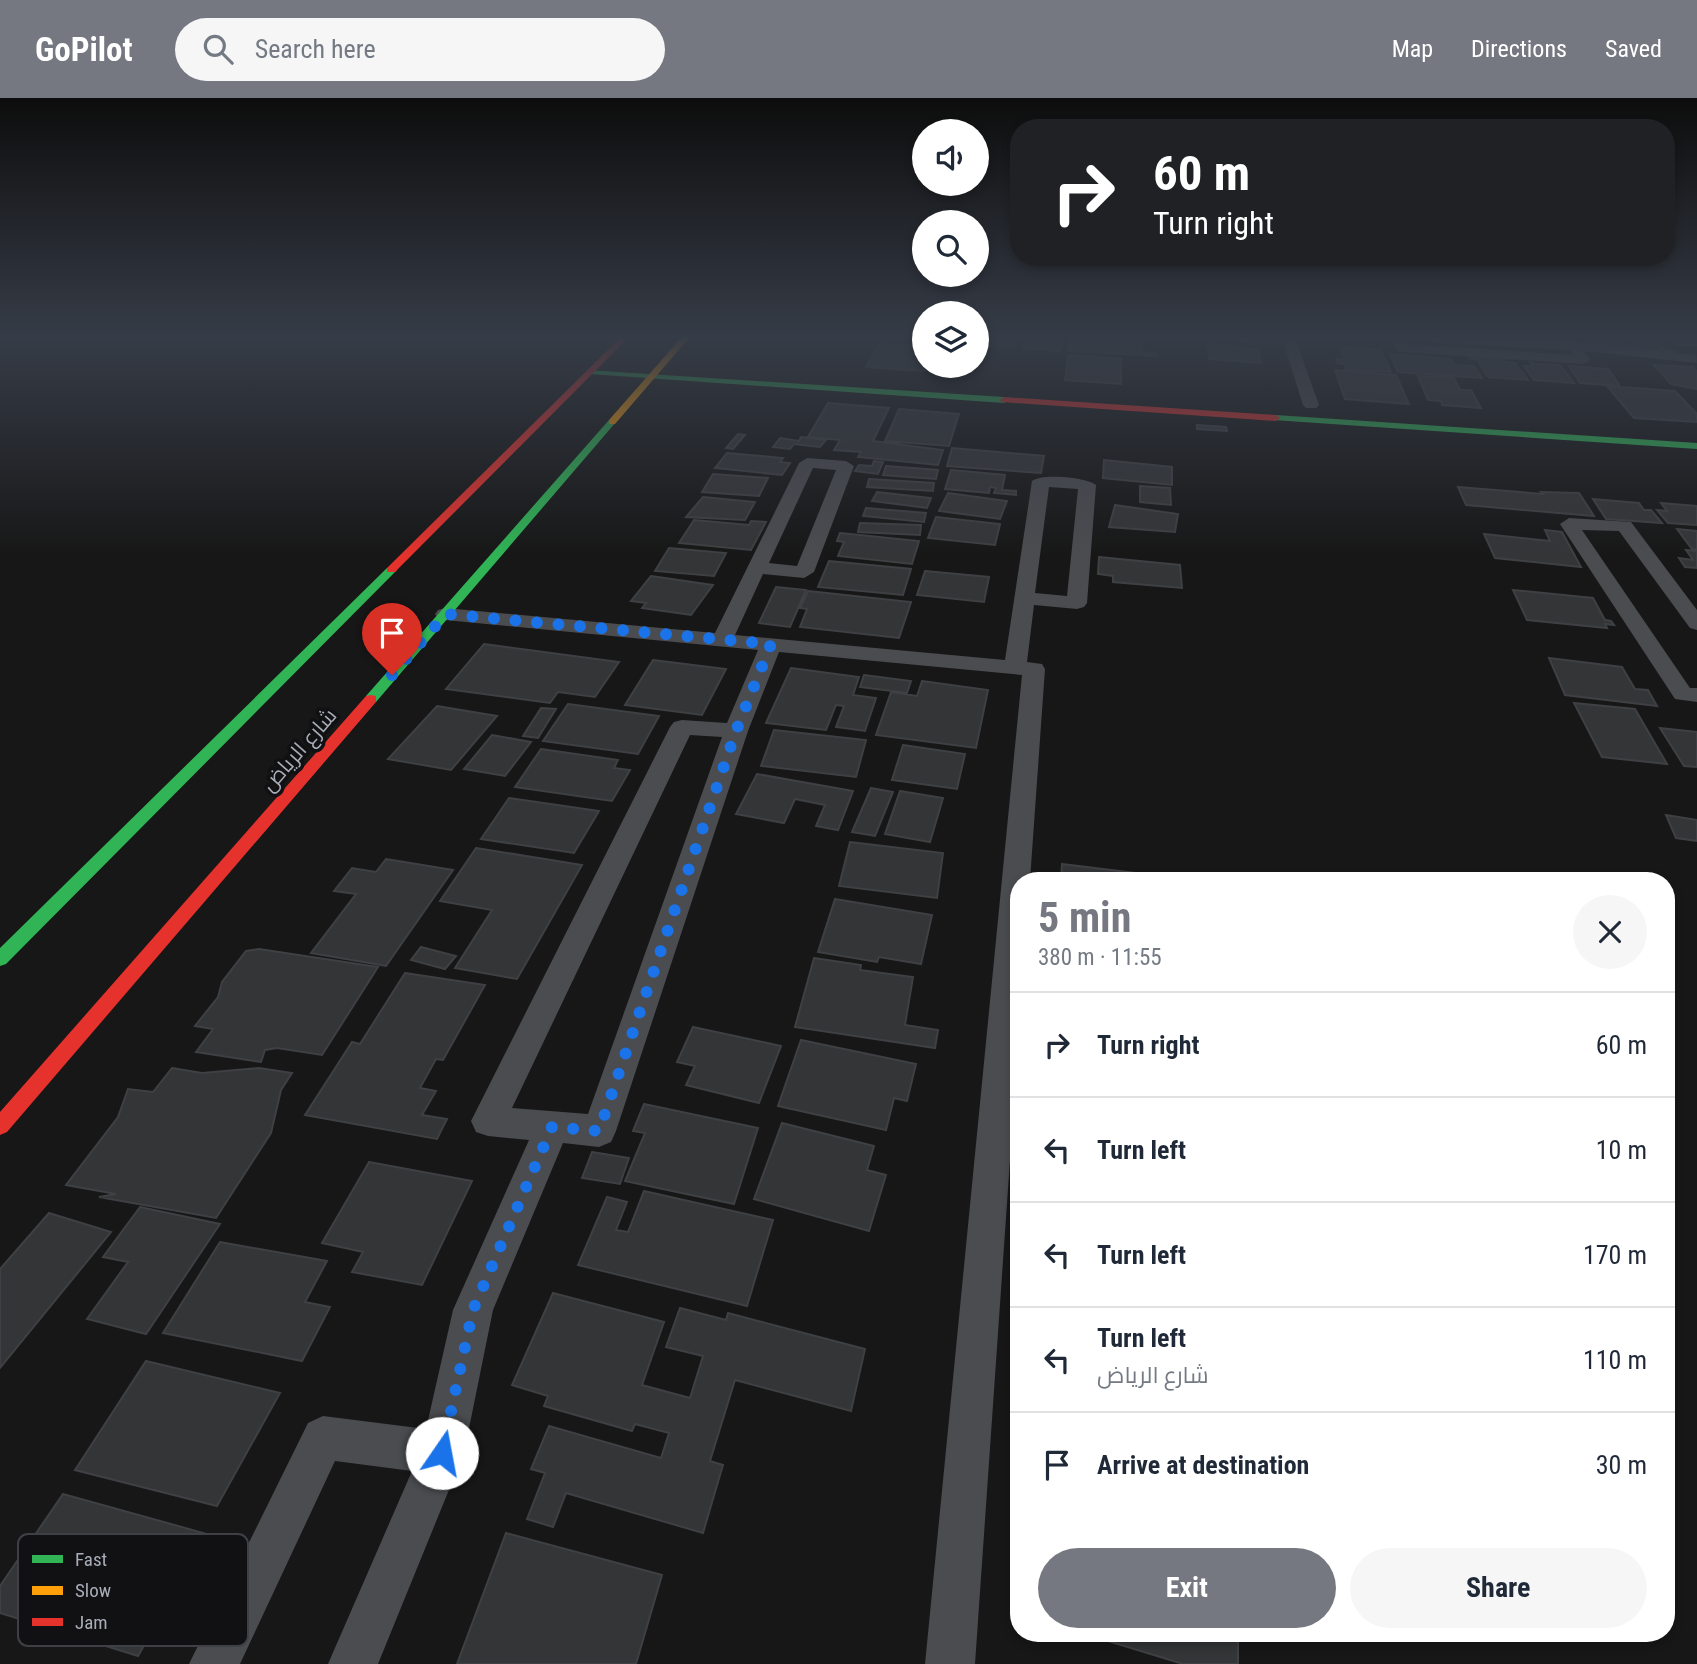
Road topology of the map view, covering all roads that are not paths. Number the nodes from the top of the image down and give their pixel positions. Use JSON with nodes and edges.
{"nodes":[{"id":1,"x":551,"y":411,"type":"edge"},
{"id":2,"x":622,"y":411,"type":"edge"},
{"id":3,"x":1246,"y":411,"type":"edge"},
{"id":4,"x":1376,"y":411,"type":"edge"},
{"id":5,"x":1600,"y":432,"type":"junction"},
{"id":6,"x":1695,"y":439,"type":"edge"},
{"id":7,"x":756,"y":568,"type":"junction"},
{"id":8,"x":1024,"y":598,"type":"junction"},
{"id":9,"x":446,"y":614,"type":"junction"},
{"id":10,"x":1697,"y":624,"type":"edge"},
{"id":11,"x":722,"y":640,"type":"junction"},
{"id":12,"x":771,"y":644,"type":"junction"},
{"id":13,"x":1015,"y":667,"type":"junction"},
{"id":14,"x":1697,"y":695,"type":"edge"},
{"id":15,"x":736,"y":731,"type":"junction"},
{"id":16,"x":1017,"y":872,"type":"edge"},
{"id":17,"x":1010,"y":953,"type":"edge"},
{"id":18,"x":0,"y":959,"type":"edge"},
{"id":19,"x":0,"y":1126,"type":"edge"},
{"id":20,"x":552,"y":1127,"type":"junction"},
{"id":21,"x":442,"y":1453,"type":"junction"},
{"id":22,"x":248,"y":1594,"type":"edge"},
{"id":23,"x":223,"y":1646,"type":"edge"},
{"id":24,"x":214,"y":1664,"type":"edge"},
{"id":25,"x":353,"y":1664,"type":"edge"},
{"id":26,"x":950,"y":1664,"type":"edge"}],
"edges":[{"from":1,"to":18,"type":"street"},
{"from":2,"to":9,"type":"street","name":"شارع الرياض"},
{"from":3,"to":5,"type":"street"},
{"from":4,"to":5,"type":"street"},
{"from":5,"to":6,"type":"street"},
{"from":7,"to":7,"type":"street"},
{"from":7,"to":11,"type":"street"},
{"from":8,"to":8,"type":"street"},
{"from":8,"to":13,"type":"street"},
{"from":9,"to":11,"type":"street"},
{"from":9,"to":19,"type":"street","name":"شارع الرياض"},
{"from":10,"to":14,"type":"street"},
{"from":11,"to":12,"type":"street"},
{"from":12,"to":13,"type":"street"},
{"from":12,"to":15,"type":"street"},
{"from":13,"to":16,"type":"street"},
{"from":15,"to":20,"type":"street"},
{"from":15,"to":20,"type":"street"},
{"from":17,"to":26,"type":"street"},
{"from":20,"to":21,"type":"street"},
{"from":21,"to":22,"type":"street"},
{"from":21,"to":25,"type":"street"},
{"from":23,"to":24,"type":"street"}]}
